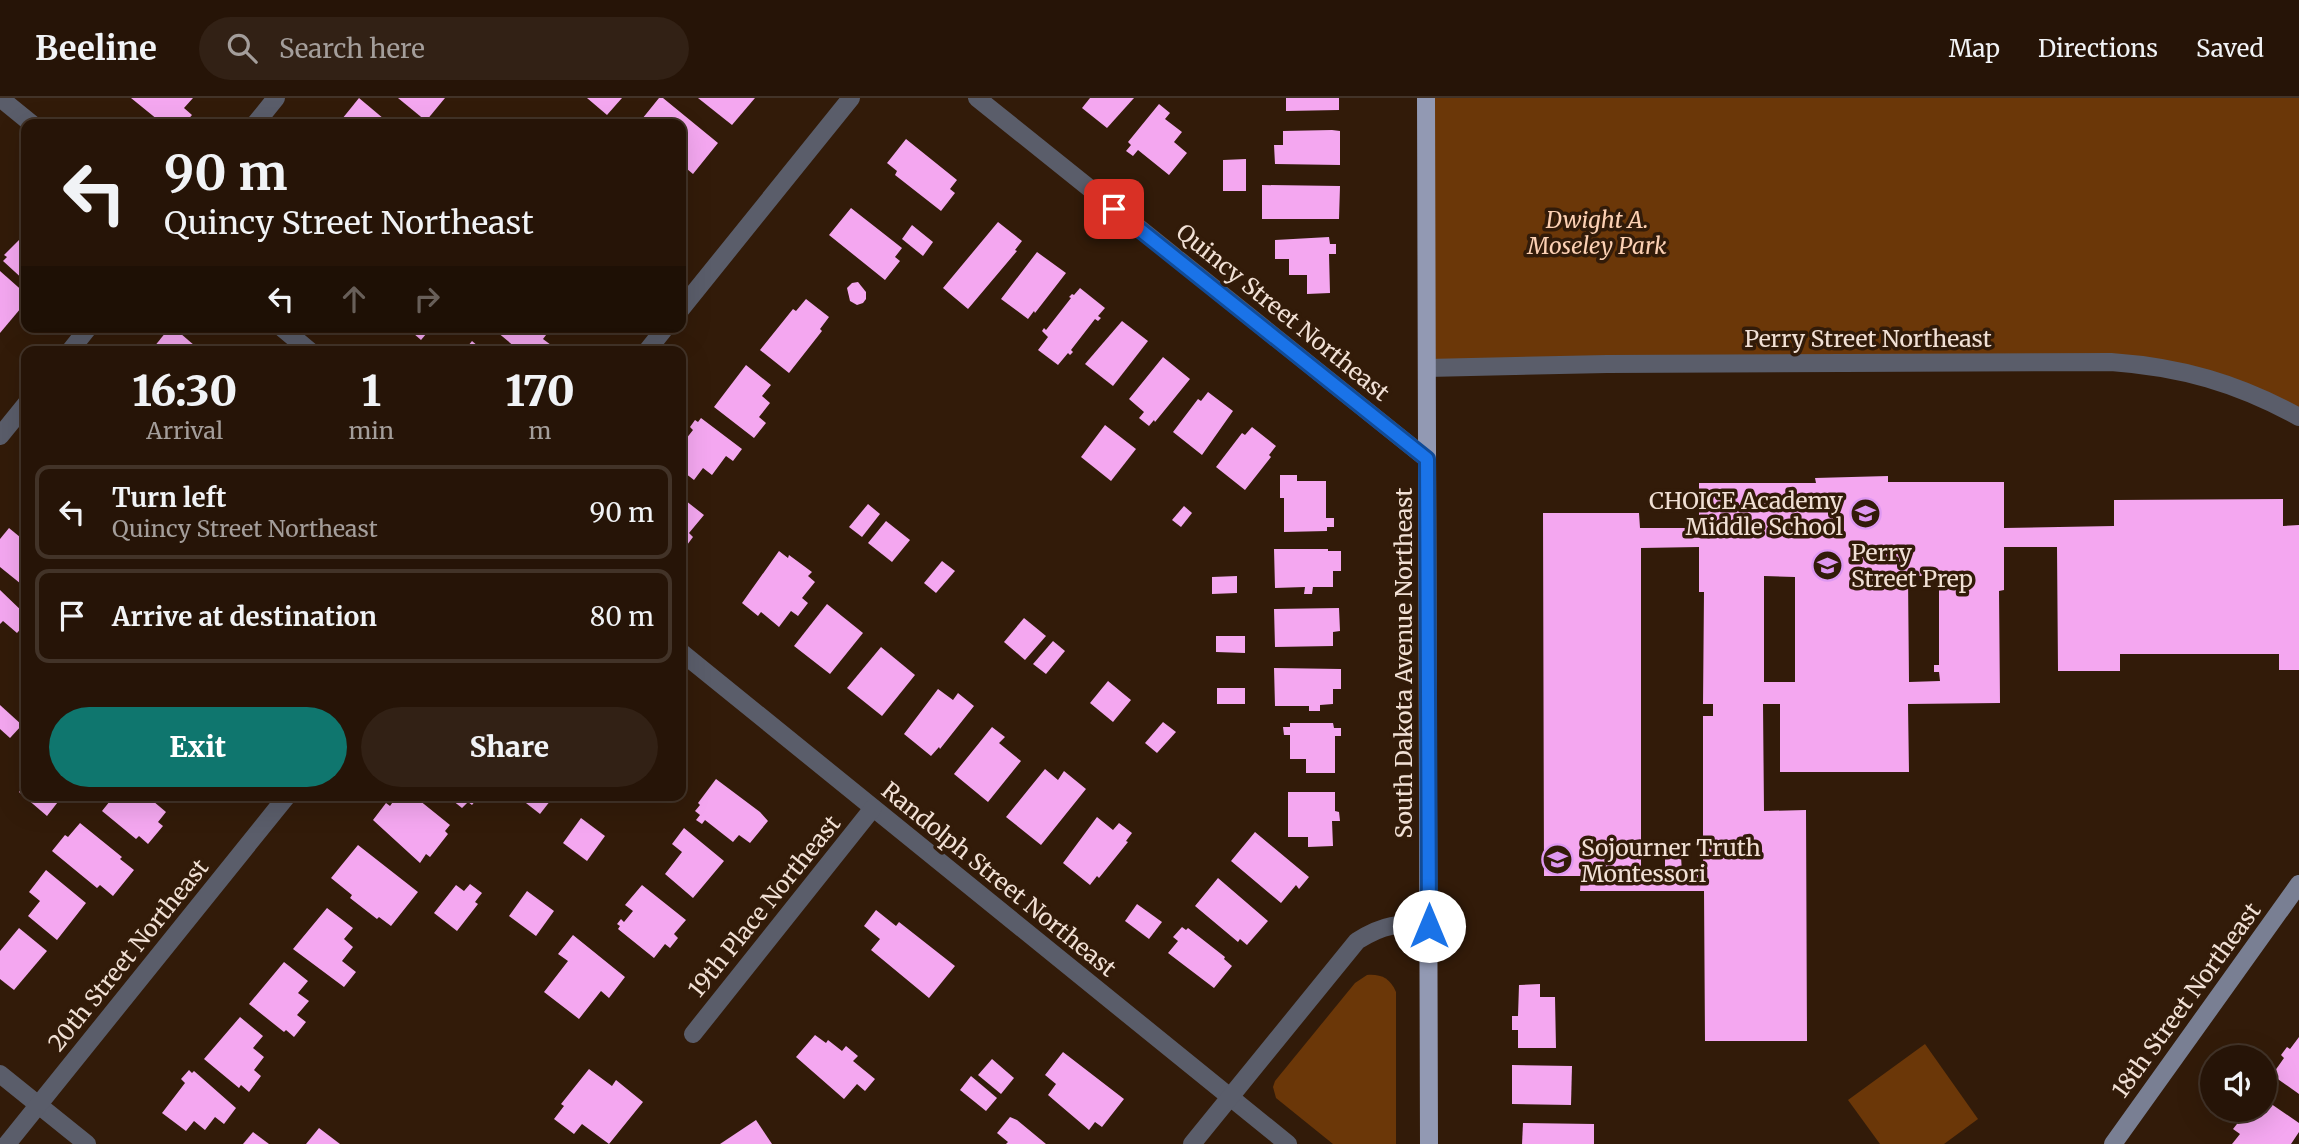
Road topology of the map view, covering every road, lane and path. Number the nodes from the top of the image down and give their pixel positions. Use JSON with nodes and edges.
{"nodes":[{"id":1,"x":0,"y":98,"type":"edge"},
{"id":2,"x":276,"y":98,"type":"edge"},
{"id":3,"x":851,"y":98,"type":"edge"},
{"id":4,"x":977,"y":98,"type":"edge"},
{"id":5,"x":1426,"y":98,"type":"edge"},
{"id":6,"x":26,"y":119,"type":"edge"},
{"id":7,"x":259,"y":119,"type":"edge"},
{"id":8,"x":686,"y":303,"type":"edge"},
{"id":9,"x":288,"y":333,"type":"edge"},
{"id":10,"x":305,"y":346,"type":"edge"},
{"id":11,"x":1427,"y":368,"type":"junction"},
{"id":12,"x":21,"y":410,"type":"edge"},
{"id":13,"x":2299,"y":417,"type":"edge"},
{"id":14,"x":0,"y":436,"type":"edge"},
{"id":15,"x":1427,"y":459,"type":"junction"},
{"id":16,"x":686,"y":656,"type":"edge"},
{"id":17,"x":283,"y":801,"type":"edge"},
{"id":18,"x":873,"y":808,"type":"junction"},
{"id":19,"x":2299,"y":884,"type":"edge"},
{"id":20,"x":1429,"y":926,"type":"junction"},
{"id":21,"x":693,"y":1034,"type":"dead end"},
{"id":22,"x":0,"y":1074,"type":"edge"},
{"id":23,"x":1229,"y":1098,"type":"junction"},
{"id":24,"x":38,"y":1105,"type":"junction"},
{"id":25,"x":7,"y":1144,"type":"edge"},
{"id":26,"x":87,"y":1144,"type":"edge"},
{"id":27,"x":1192,"y":1144,"type":"edge"},
{"id":28,"x":1288,"y":1144,"type":"edge"},
{"id":29,"x":1429,"y":1144,"type":"edge"},
{"id":30,"x":2113,"y":1144,"type":"edge"}],
"edges":[{"from":1,"to":6,"type":"street"},
{"from":2,"to":7,"type":"street"},
{"from":3,"to":8,"type":"street"},
{"from":4,"to":15,"type":"street","name":"Quincy Street Northeast"},
{"from":5,"to":11,"type":"main road","name":"South Dakota Avenue Northeast"},
{"from":9,"to":10,"type":"street"},
{"from":11,"to":13,"type":"street","name":"Perry Street Northeast"},
{"from":11,"to":15,"type":"main road","name":"South Dakota Avenue Northeast"},
{"from":12,"to":14,"type":"street"},
{"from":15,"to":20,"type":"main road","name":"South Dakota Avenue Northeast"},
{"from":16,"to":18,"type":"street","name":"Randolph Street Northeast"},
{"from":17,"to":24,"type":"street","name":"20th Street Northeast"},
{"from":18,"to":21,"type":"street","name":"19th Place Northeast"},
{"from":18,"to":23,"type":"street","name":"Randolph Street Northeast"},
{"from":19,"to":30,"type":"main road","name":"18th Street Northeast"},
{"from":20,"to":23,"type":"street"},
{"from":20,"to":29,"type":"main road","name":"South Dakota Avenue Northeast"},
{"from":22,"to":24,"type":"street"},
{"from":23,"to":27,"type":"street"},
{"from":23,"to":28,"type":"street","name":"Randolph Street Northeast"},
{"from":24,"to":25,"type":"street","name":"20th Street Northeast"},
{"from":24,"to":26,"type":"street"}]}
